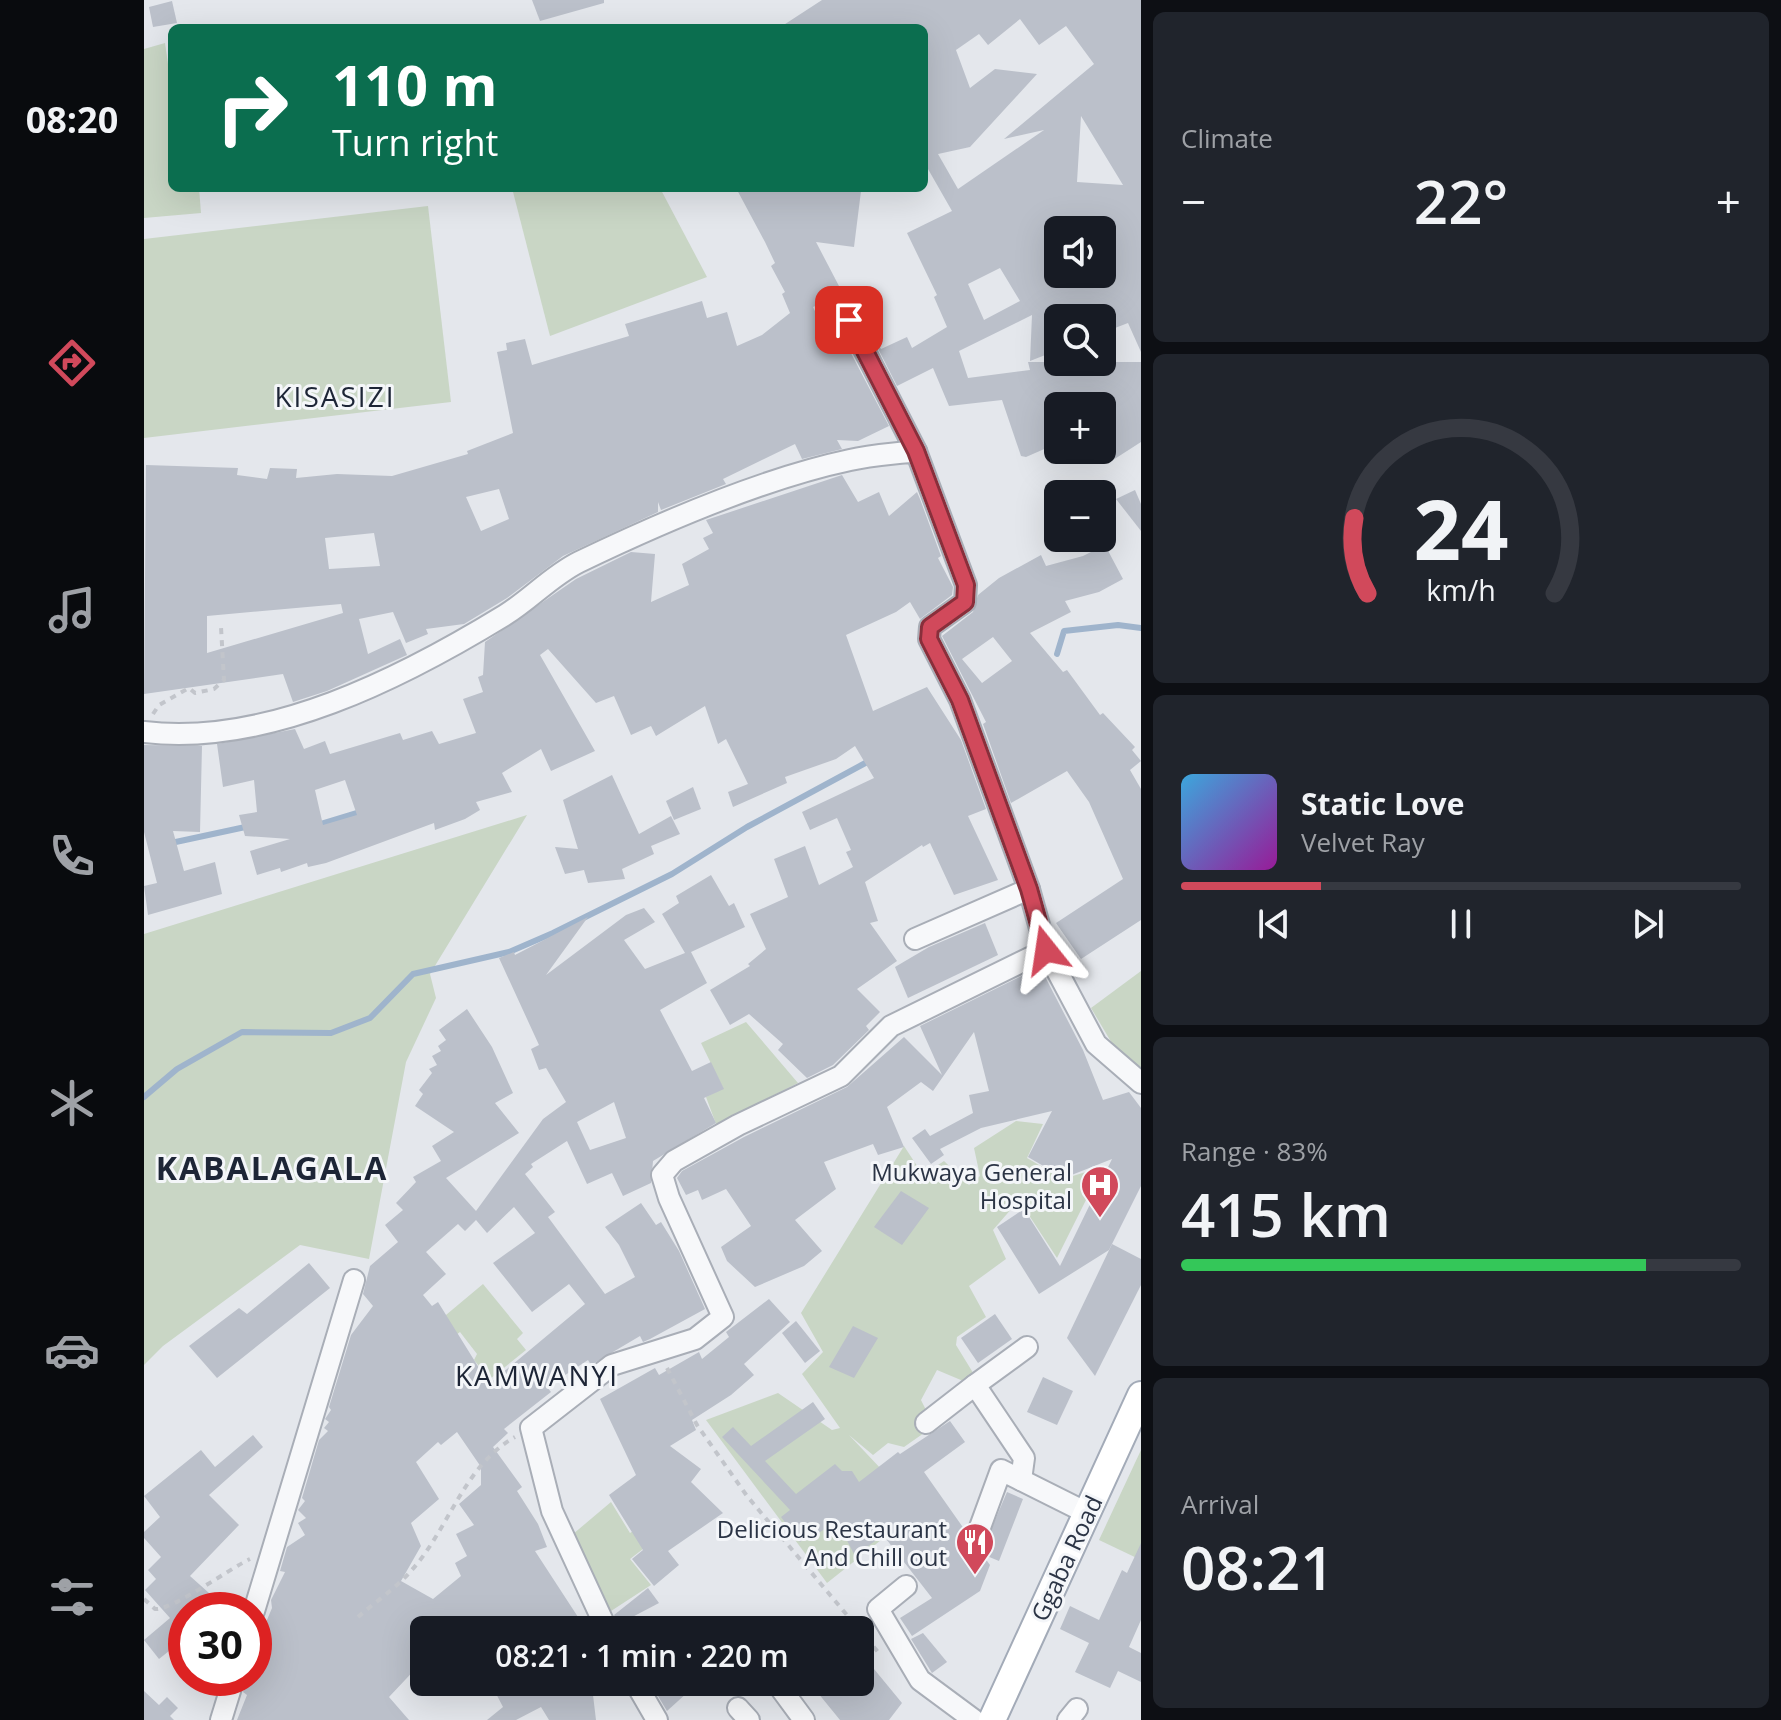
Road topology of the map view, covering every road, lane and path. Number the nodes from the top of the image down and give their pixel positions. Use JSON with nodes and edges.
{"nodes":[{"id":1,"x":849,"y":320,"type":"dead end"},
{"id":2,"x":916,"y":451,"type":"junction"},
{"id":3,"x":221,"y":627,"type":"dead end"},
{"id":4,"x":145,"y":732,"type":"edge"},
{"id":5,"x":1029,"y":889,"type":"junction"},
{"id":6,"x":915,"y":939,"type":"dead end"},
{"id":7,"x":1046,"y":950,"type":"junction"},
{"id":8,"x":1141,"y":1083,"type":"edge"},
{"id":9,"x":354,"y":1280,"type":"dead end"},
{"id":10,"x":1027,"y":1347,"type":"dead end"},
{"id":11,"x":655,"y":1352,"type":"junction"},
{"id":12,"x":975,"y":1385,"type":"junction"},
{"id":13,"x":1141,"y":1395,"type":"edge"},
{"id":14,"x":926,"y":1423,"type":"dead end"},
{"id":15,"x":531,"y":1428,"type":"junction"},
{"id":16,"x":1021,"y":1480,"type":"junction"},
{"id":17,"x":1087,"y":1513,"type":"junction"},
{"id":18,"x":979,"y":1530,"type":"dead end"},
{"id":19,"x":274,"y":1547,"type":"junction"},
{"id":20,"x":906,"y":1586,"type":"dead end"},
{"id":21,"x":260,"y":1592,"type":"edge"},
{"id":22,"x":144,"y":1599,"type":"edge"},
{"id":23,"x":601,"y":1616,"type":"edge"},
{"id":24,"x":358,"y":1617,"type":"dead end"},
{"id":25,"x":880,"y":1655,"type":"dead end"},
{"id":26,"x":228,"y":1696,"type":"edge"},
{"id":27,"x":643,"y":1696,"type":"edge"},
{"id":28,"x":786,"y":1696,"type":"edge"},
{"id":29,"x":221,"y":1720,"type":"edge"},
{"id":30,"x":657,"y":1720,"type":"edge"},
{"id":31,"x":804,"y":1720,"type":"edge"},
{"id":32,"x":974,"y":1720,"type":"edge"},
{"id":33,"x":992,"y":1720,"type":"edge"}],
"edges":[{"from":1,"to":2,"type":"street"},
{"from":2,"to":4,"type":"street"},
{"from":2,"to":5,"type":"street"},
{"from":3,"to":4,"type":"path"},
{"from":5,"to":6,"type":"street"},
{"from":5,"to":7,"type":"street"},
{"from":7,"to":8,"type":"street"},
{"from":7,"to":11,"type":"street"},
{"from":9,"to":19,"type":"street"},
{"from":10,"to":12,"type":"street"},
{"from":11,"to":15,"type":"street"},
{"from":11,"to":25,"type":"path"},
{"from":12,"to":14,"type":"street"},
{"from":12,"to":16,"type":"street"},
{"from":13,"to":17,"type":"main road","name":"Ggaba Road"},
{"from":15,"to":23,"type":"street"},
{"from":15,"to":24,"type":"path"},
{"from":16,"to":17,"type":"street"},
{"from":16,"to":18,"type":"street"},
{"from":17,"to":33,"type":"main road","name":"Ggaba Road"},
{"from":19,"to":21,"type":"street"},
{"from":19,"to":22,"type":"path"},
{"from":20,"to":32,"type":"street"},
{"from":26,"to":29,"type":"street"},
{"from":27,"to":30,"type":"street"},
{"from":28,"to":31,"type":"street"}]}
